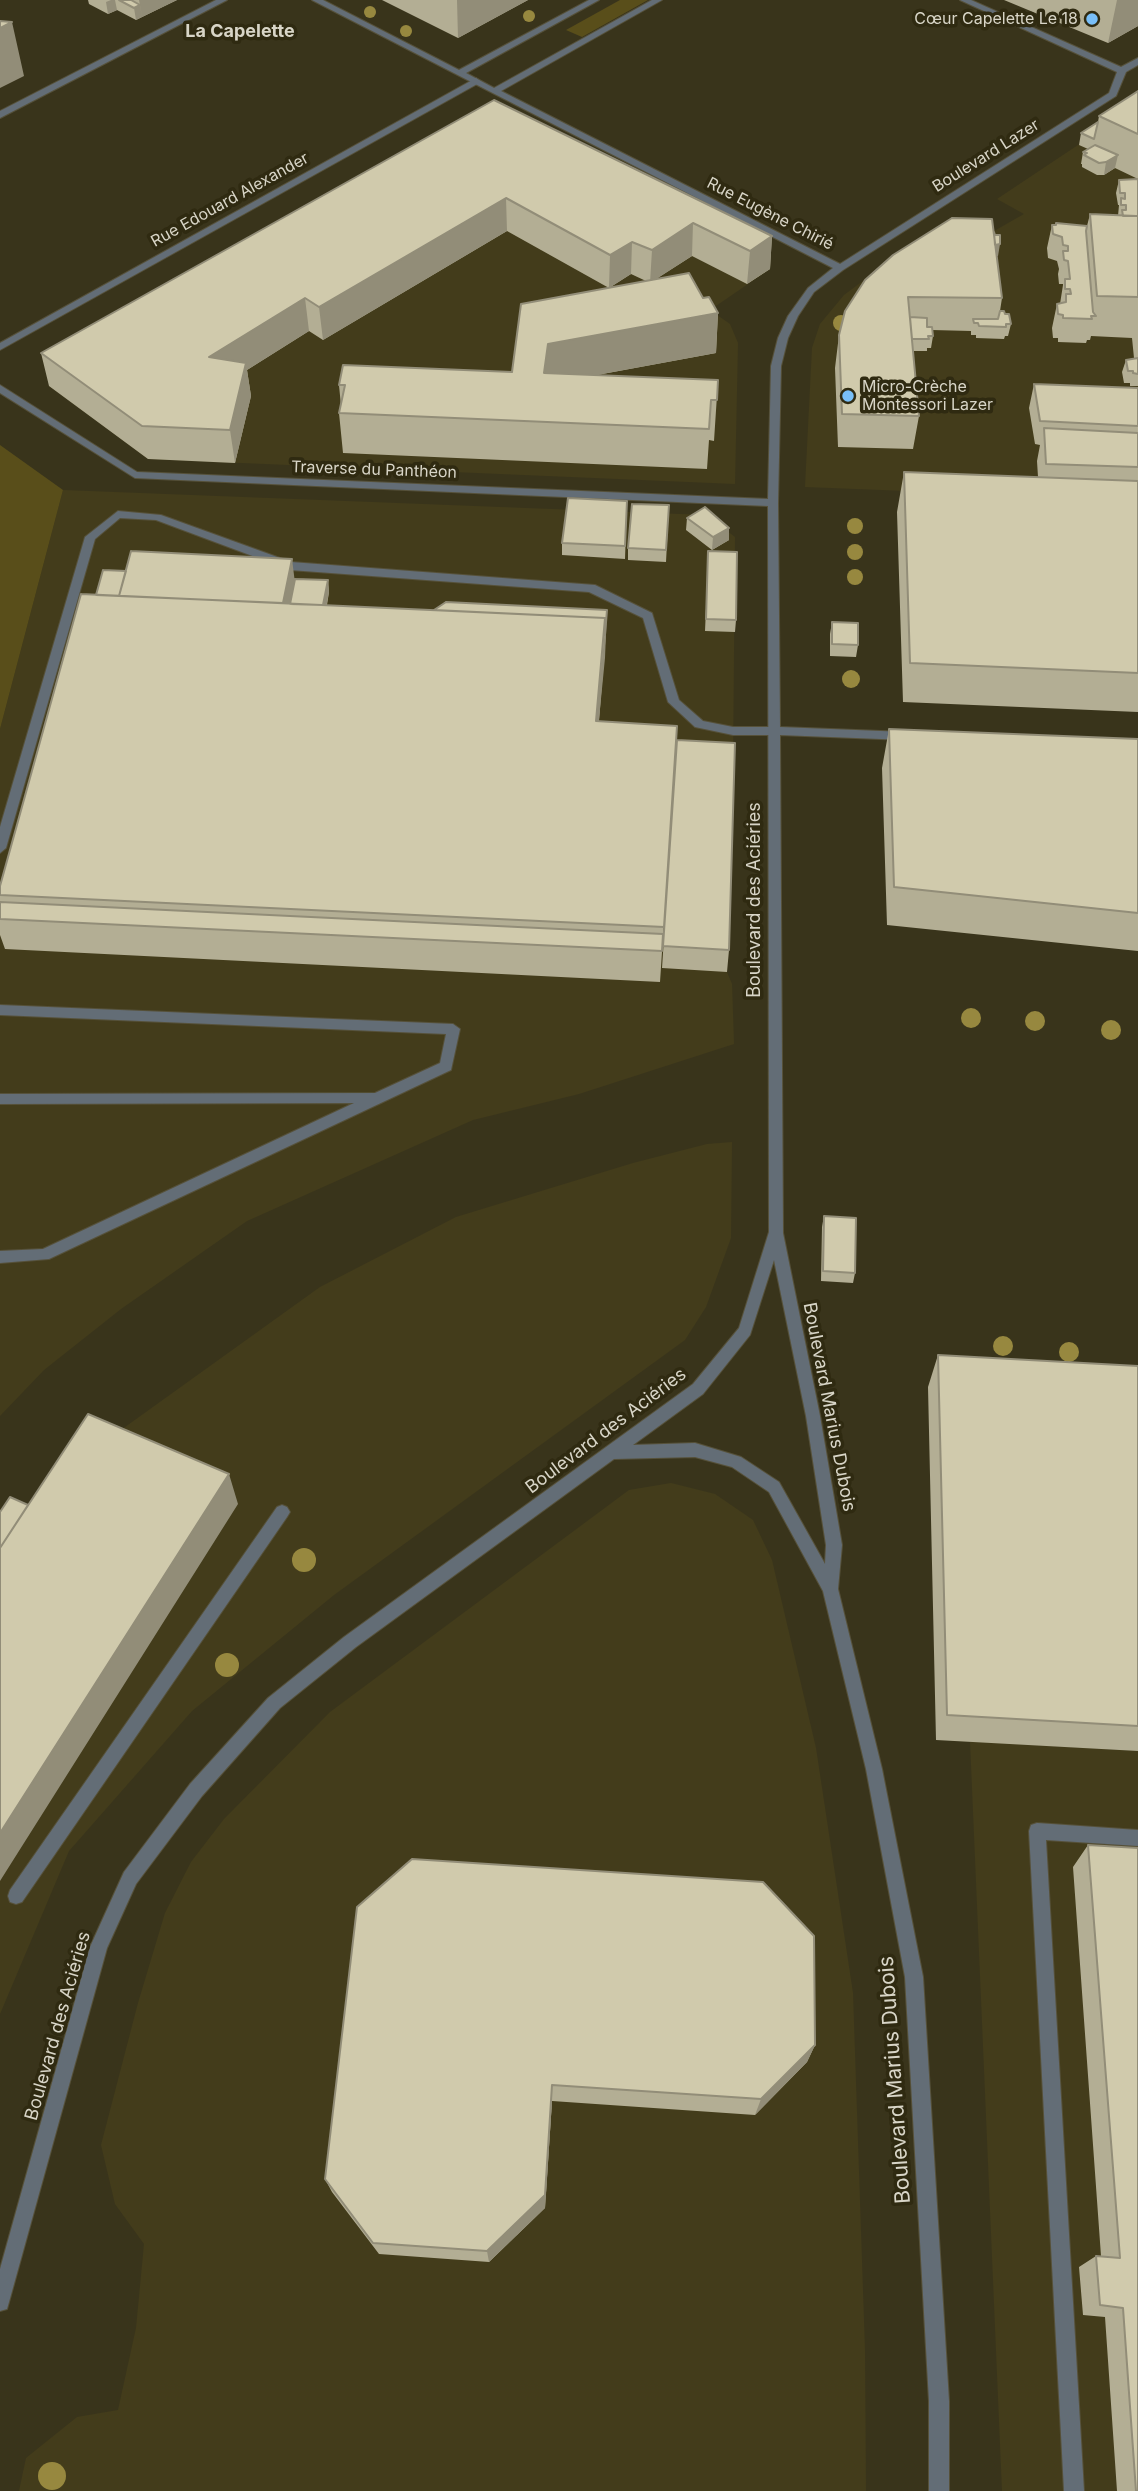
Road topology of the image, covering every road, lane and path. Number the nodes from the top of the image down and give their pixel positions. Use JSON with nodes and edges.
{"nodes":[{"id":1,"x":223,"y":0,"type":"edge"},
{"id":2,"x":316,"y":0,"type":"edge"},
{"id":3,"x":595,"y":0,"type":"edge"},
{"id":4,"x":658,"y":0,"type":"edge"},
{"id":5,"x":964,"y":0,"type":"edge"},
{"id":6,"x":1138,"y":61,"type":"edge"},
{"id":7,"x":1122,"y":71,"type":"junction"},
{"id":8,"x":459,"y":73,"type":"junction"},
{"id":9,"x":477,"y":81,"type":"junction"},
{"id":10,"x":495,"y":91,"type":"junction"},
{"id":11,"x":0,"y":115,"type":"edge"},
{"id":12,"x":840,"y":268,"type":"junction"},
{"id":13,"x":0,"y":347,"type":"edge"},
{"id":14,"x":0,"y":388,"type":"edge"},
{"id":15,"x":773,"y":503,"type":"junction"},
{"id":16,"x":774,"y":731,"type":"junction"},
{"id":17,"x":924,"y":737,"type":"edge"},
{"id":18,"x":0,"y":848,"type":"edge"},
{"id":19,"x":0,"y":1010,"type":"edge"},
{"id":20,"x":380,"y":1098,"type":"junction"},
{"id":21,"x":0,"y":1099,"type":"edge"},
{"id":22,"x":776,"y":1232,"type":"junction"},
{"id":23,"x":0,"y":1257,"type":"edge"},
{"id":24,"x":611,"y":1452,"type":"junction"},
{"id":25,"x":282,"y":1512,"type":"dead end"},
{"id":26,"x":830,"y":1589,"type":"junction"},
{"id":27,"x":1138,"y":1838,"type":"edge"},
{"id":28,"x":16,"y":1896,"type":"dead end"},
{"id":29,"x":0,"y":2302,"type":"edge"},
{"id":30,"x":939,"y":2491,"type":"edge"},
{"id":31,"x":1074,"y":2491,"type":"edge"}],
"edges":[{"from":1,"to":11,"type":"street"},
{"from":2,"to":8,"type":"street","name":"Rue Eugène Chirié"},
{"from":3,"to":8,"type":"street"},
{"from":4,"to":10,"type":"street"},
{"from":5,"to":7,"type":"street"},
{"from":6,"to":7,"type":"street","name":"Boulevard Lazer"},
{"from":7,"to":12,"type":"street","name":"Boulevard Lazer"},
{"from":8,"to":9,"type":"street","name":"Rue Eugène Chirié"},
{"from":9,"to":10,"type":"street","name":"Rue Eugène Chirié"},
{"from":9,"to":13,"type":"street","name":"Rue Edouard Alexander"},
{"from":10,"to":12,"type":"street","name":"Rue Eugène Chirié"},
{"from":12,"to":15,"type":"street","name":"Rue Eugène Chirié"},
{"from":14,"to":15,"type":"street","name":"Traverse du Panthéon"},
{"from":15,"to":16,"type":"street","name":"Rue Eugène Chirié"},
{"from":16,"to":17,"type":"street"},
{"from":16,"to":18,"type":"street"},
{"from":16,"to":22,"type":"street","name":"Boulevard des Aciéries"},
{"from":19,"to":20,"type":"street"},
{"from":20,"to":21,"type":"street"},
{"from":20,"to":23,"type":"street"},
{"from":22,"to":24,"type":"street","name":"Boulevard des Aciéries"},
{"from":22,"to":26,"type":"street","name":"Boulevard Marius Dubois"},
{"from":24,"to":26,"type":"street","name":"Boulevard Marius Dubois"},
{"from":24,"to":29,"type":"street","name":"Boulevard des Aciéries"},
{"from":25,"to":28,"type":"street"},
{"from":26,"to":30,"type":"street","name":"Boulevard Marius Dubois"},
{"from":27,"to":31,"type":"street"}]}
